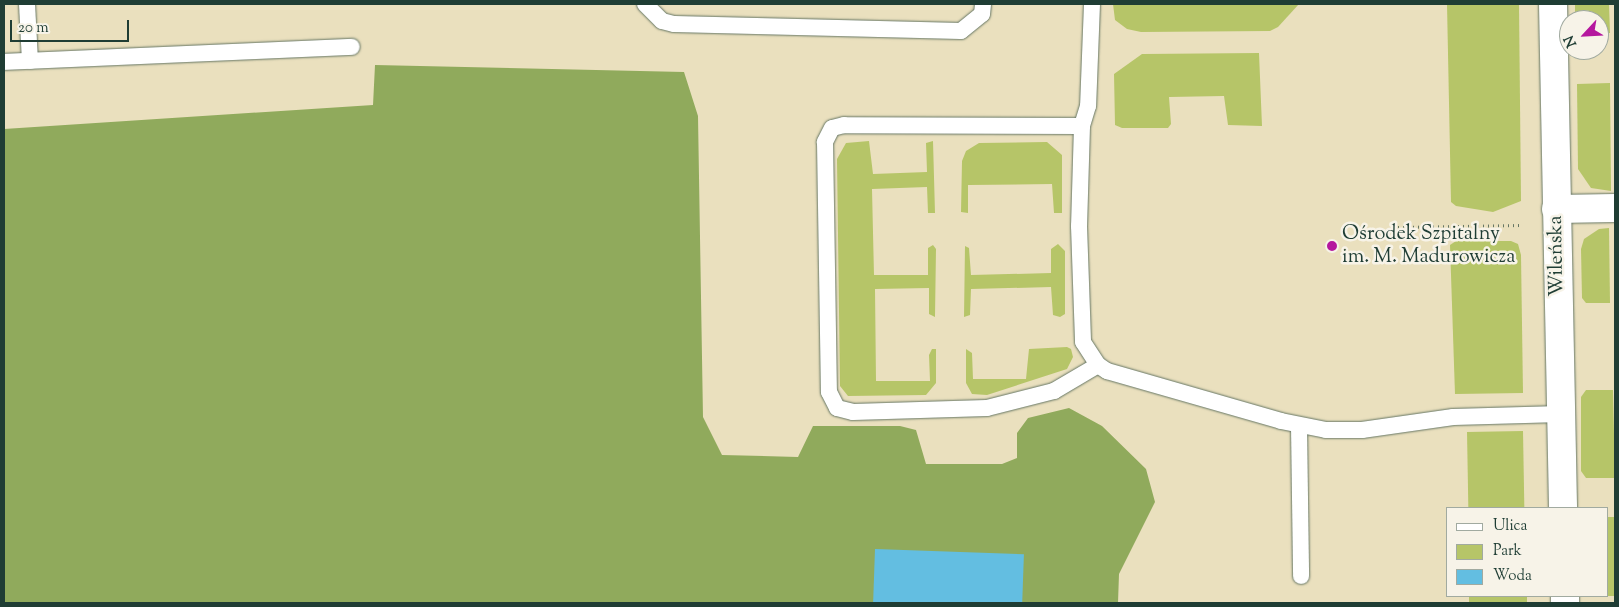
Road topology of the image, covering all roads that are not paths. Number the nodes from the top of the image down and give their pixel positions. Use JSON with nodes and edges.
{"nodes":[{"id":1,"x":27,"y":4,"type":"edge"},
{"id":2,"x":645,"y":4,"type":"edge"},
{"id":3,"x":983,"y":4,"type":"edge"},
{"id":4,"x":1092,"y":4,"type":"edge"},
{"id":5,"x":1553,"y":4,"type":"edge"},
{"id":6,"x":352,"y":47,"type":"dead end"},
{"id":7,"x":30,"y":61,"type":"junction"},
{"id":8,"x":4,"y":62,"type":"edge"},
{"id":9,"x":1082,"y":126,"type":"junction"},
{"id":10,"x":1615,"y":208,"type":"edge"},
{"id":11,"x":1556,"y":209,"type":"junction"},
{"id":12,"x":1098,"y":365,"type":"junction"},
{"id":13,"x":1561,"y":414,"type":"junction"},
{"id":14,"x":1299,"y":426,"type":"junction"},
{"id":15,"x":1563,"y":507,"type":"edge"},
{"id":16,"x":1301,"y":576,"type":"dead end"}],
"edges":[{"from":1,"to":7,"type":"lane"},
{"from":2,"to":3,"type":"lane"},
{"from":4,"to":9,"type":"lane"},
{"from":5,"to":11,"type":"street","name":"Wileńska"},
{"from":6,"to":7,"type":"lane"},
{"from":7,"to":8,"type":"lane"},
{"from":9,"to":12,"type":"lane"},
{"from":9,"to":12,"type":"lane"},
{"from":10,"to":11,"type":"street"},
{"from":11,"to":13,"type":"street","name":"Wileńska"},
{"from":12,"to":14,"type":"lane"},
{"from":13,"to":14,"type":"lane"},
{"from":13,"to":15,"type":"street","name":"Wileńska"},
{"from":14,"to":16,"type":"lane"}]}
